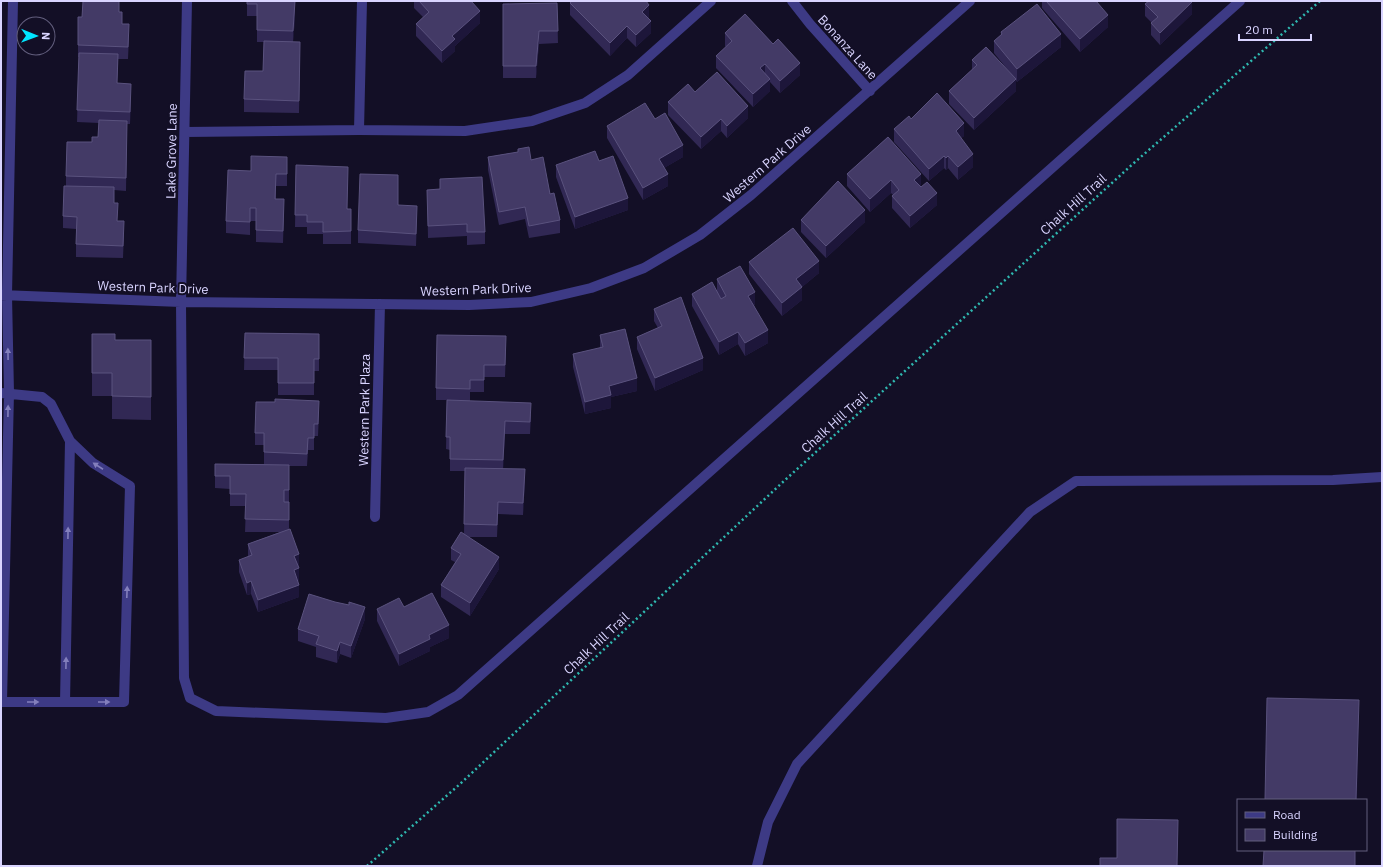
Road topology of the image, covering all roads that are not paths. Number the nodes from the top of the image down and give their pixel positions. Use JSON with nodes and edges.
{"nodes":[{"id":1,"x":13,"y":1,"type":"edge"},
{"id":2,"x":187,"y":1,"type":"edge"},
{"id":3,"x":362,"y":1,"type":"edge"},
{"id":4,"x":711,"y":1,"type":"edge"},
{"id":5,"x":792,"y":1,"type":"edge"},
{"id":6,"x":970,"y":1,"type":"edge"},
{"id":7,"x":1240,"y":1,"type":"edge"},
{"id":8,"x":870,"y":91,"type":"junction"},
{"id":9,"x":359,"y":130,"type":"junction"},
{"id":10,"x":185,"y":132,"type":"junction"},
{"id":11,"x":4,"y":295,"type":"edge"},
{"id":12,"x":181,"y":302,"type":"junction"},
{"id":13,"x":380,"y":304,"type":"junction"},
{"id":14,"x":5,"y":393,"type":"edge"},
{"id":15,"x":70,"y":441,"type":"junction"},
{"id":16,"x":1382,"y":477,"type":"edge"},
{"id":17,"x":375,"y":517,"type":"dead end"},
{"id":18,"x":1,"y":702,"type":"edge"},
{"id":19,"x":65,"y":702,"type":"junction"},
{"id":20,"x":758,"y":866,"type":"edge"}],
"edges":[{"from":1,"to":11,"type":"street"},
{"from":2,"to":10,"type":"street","name":"Lake Grove Lane"},
{"from":3,"to":9,"type":"street"},
{"from":4,"to":9,"type":"street"},
{"from":5,"to":8,"type":"street","name":"Bonanza Lane"},
{"from":6,"to":8,"type":"street","name":"Western Park Drive"},
{"from":7,"to":12,"type":"street","name":"Lake Grove Lane"},
{"from":8,"to":13,"type":"street","name":"Western Park Drive"},
{"from":9,"to":10,"type":"street"},
{"from":10,"to":12,"type":"street","name":"Lake Grove Lane"},
{"from":11,"to":12,"type":"street","name":"Western Park Drive"},
{"from":14,"to":11,"type":"street","one_way":true},
{"from":12,"to":13,"type":"street","name":"Western Park Drive"},
{"from":13,"to":17,"type":"street","name":"Western Park Plaza"},
{"from":14,"to":15,"type":"street"},
{"from":18,"to":14,"type":"street","one_way":true},
{"from":19,"to":15,"type":"street","one_way":true},
{"from":19,"to":15,"type":"street","one_way":true},
{"from":16,"to":20,"type":"street"},
{"from":18,"to":19,"type":"street","one_way":true}]}
